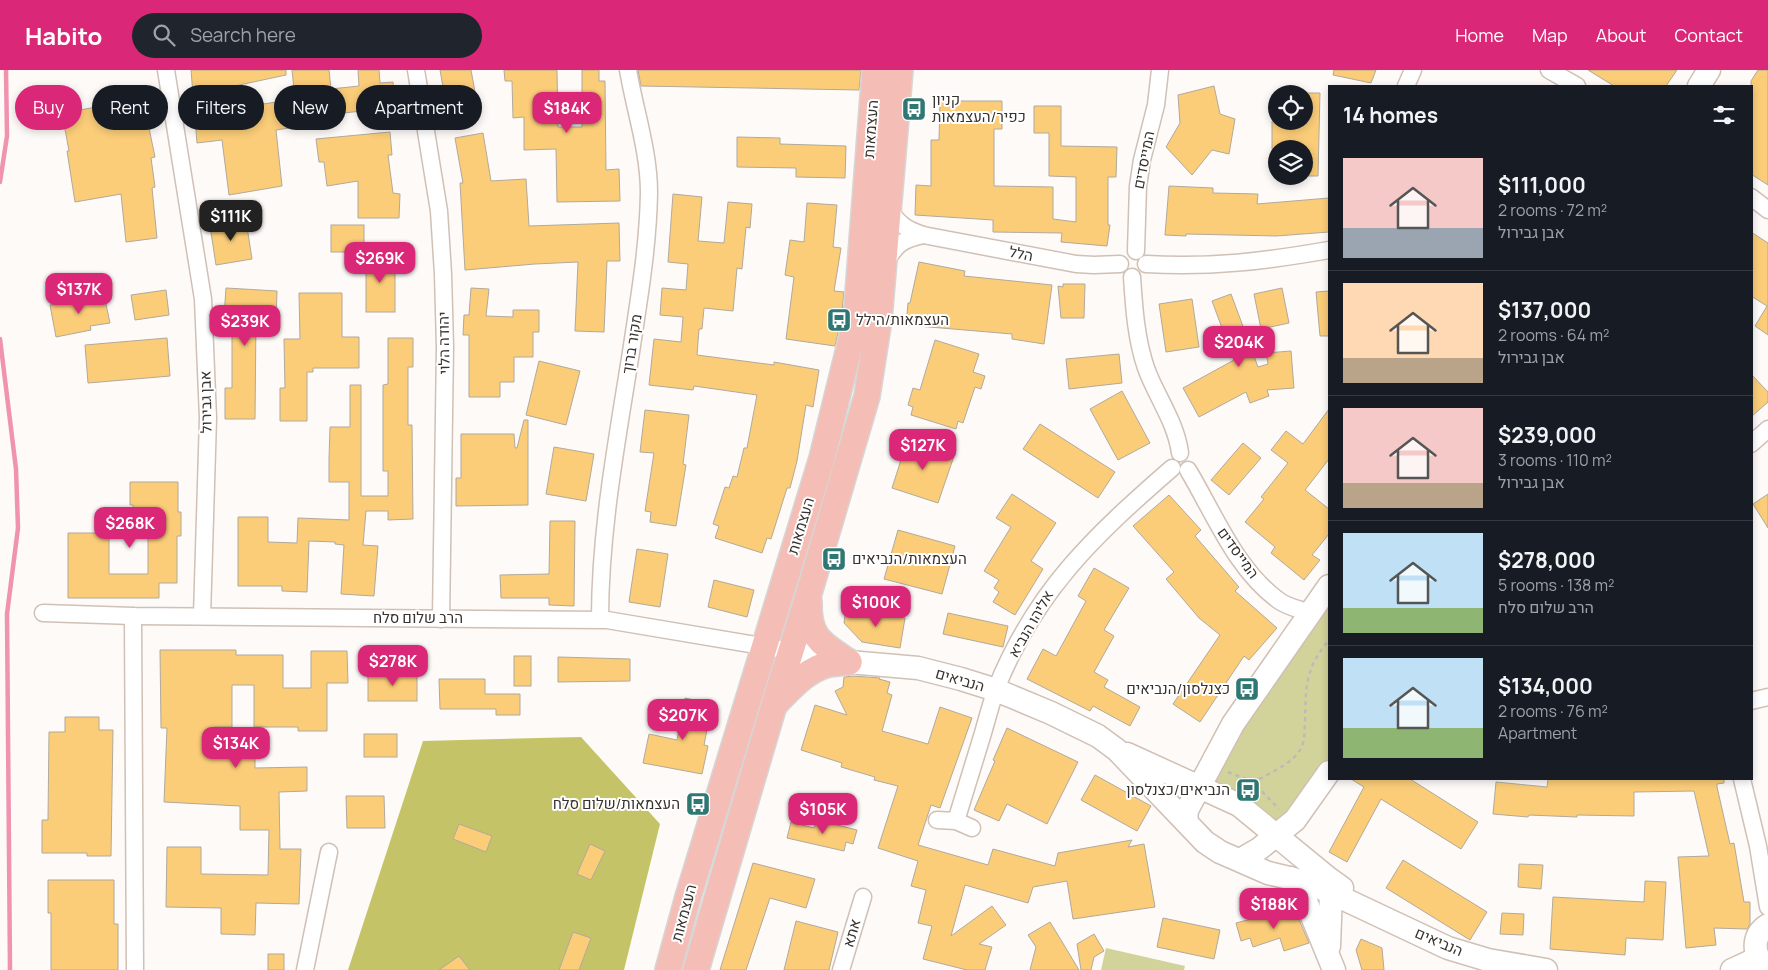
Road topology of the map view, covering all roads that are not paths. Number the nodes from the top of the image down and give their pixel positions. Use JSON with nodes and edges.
{"nodes":[{"id":1,"x":166,"y":70,"type":"edge"},
{"id":2,"x":416,"y":70,"type":"edge"},
{"id":3,"x":628,"y":70,"type":"edge"},
{"id":4,"x":875,"y":70,"type":"edge"},
{"id":5,"x":900,"y":70,"type":"edge"},
{"id":6,"x":1160,"y":70,"type":"edge"},
{"id":7,"x":1413,"y":70,"type":"edge"},
{"id":8,"x":1549,"y":70,"type":"edge"},
{"id":9,"x":1709,"y":70,"type":"edge"},
{"id":10,"x":1406,"y":85,"type":"edge"},
{"id":11,"x":1575,"y":85,"type":"edge"},
{"id":12,"x":1700,"y":85,"type":"edge"},
{"id":13,"x":1753,"y":199,"type":"edge"},
{"id":14,"x":889,"y":210,"type":"junction"},
{"id":15,"x":1768,"y":210,"type":"edge"},
{"id":16,"x":923,"y":235,"type":"junction"},
{"id":17,"x":1328,"y":250,"type":"edge"},
{"id":18,"x":1136,"y":251,"type":"junction"},
{"id":19,"x":1120,"y":264,"type":"junction"},
{"id":20,"x":1146,"y":264,"type":"junction"},
{"id":21,"x":884,"y":265,"type":"junction"},
{"id":22,"x":1132,"y":277,"type":"junction"},
{"id":23,"x":1768,"y":429,"type":"edge"},
{"id":24,"x":1753,"y":442,"type":"edge"},
{"id":25,"x":1180,"y":453,"type":"junction"},
{"id":26,"x":1172,"y":468,"type":"junction"},
{"id":27,"x":1188,"y":470,"type":"junction"},
{"id":28,"x":1328,"y":587,"type":"edge"},
{"id":29,"x":809,"y":592,"type":"junction"},
{"id":30,"x":43,"y":613,"type":"dead end"},
{"id":31,"x":1310,"y":613,"type":"junction"},
{"id":32,"x":133,"y":616,"type":"junction"},
{"id":33,"x":202,"y":616,"type":"junction"},
{"id":34,"x":441,"y":618,"type":"junction"},
{"id":35,"x":600,"y":620,"type":"junction"},
{"id":36,"x":764,"y":646,"type":"junction"},
{"id":37,"x":791,"y":651,"type":"junction"},
{"id":38,"x":849,"y":662,"type":"junction"},
{"id":39,"x":996,"y":690,"type":"junction"},
{"id":40,"x":1768,"y":697,"type":"edge"},
{"id":41,"x":1753,"y":701,"type":"edge"},
{"id":42,"x":774,"y":705,"type":"junction"},
{"id":43,"x":1117,"y":750,"type":"junction"},
{"id":44,"x":1328,"y":773,"type":"edge"},
{"id":45,"x":1742,"y":780,"type":"edge"},
{"id":46,"x":1199,"y":786,"type":"junction"},
{"id":47,"x":937,"y":820,"type":"dead end"},
{"id":48,"x":956,"y":821,"type":"junction"},
{"id":49,"x":1186,"y":822,"type":"junction"},
{"id":50,"x":972,"y":828,"type":"dead end"},
{"id":51,"x":1285,"y":829,"type":"junction"},
{"id":52,"x":329,"y":852,"type":"dead end"},
{"id":53,"x":1240,"y":860,"type":"junction"},
{"id":54,"x":1290,"y":878,"type":"junction"},
{"id":55,"x":1329,"y":886,"type":"junction"},
{"id":56,"x":863,"y":897,"type":"dead end"},
{"id":57,"x":1768,"y":907,"type":"edge"},
{"id":58,"x":1368,"y":910,"type":"junction"},
{"id":59,"x":1393,"y":921,"type":"junction"},
{"id":60,"x":1768,"y":925,"type":"edge"},
{"id":61,"x":1331,"y":955,"type":"edge"},
{"id":62,"x":1763,"y":963,"type":"edge"},
{"id":63,"x":135,"y":970,"type":"edge"},
{"id":64,"x":305,"y":970,"type":"edge"},
{"id":65,"x":668,"y":970,"type":"edge"},
{"id":66,"x":696,"y":970,"type":"edge"},
{"id":67,"x":842,"y":970,"type":"edge"},
{"id":68,"x":1546,"y":970,"type":"edge"},
{"id":69,"x":1732,"y":970,"type":"edge"}],
"edges":[{"from":1,"to":33,"type":"street","name":"אבן גבירול"},
{"from":2,"to":34,"type":"street","name":"יהודה הלוי"},
{"from":3,"to":35,"type":"street","name":"מקור ברוך"},
{"from":4,"to":36,"type":"main road","name":"העצמאות"},
{"from":5,"to":14,"type":"main road","name":"העצמאות"},
{"from":6,"to":18,"type":"street","name":"המייסדים"},
{"from":7,"to":10,"type":"street"},
{"from":8,"to":11,"type":"street"},
{"from":9,"to":12,"type":"street"},
{"from":13,"to":15,"type":"street"},
{"from":14,"to":16,"type":"street","name":"הלל"},
{"from":14,"to":21,"type":"main road","name":"העצמאות"},
{"from":16,"to":19,"type":"street","name":"הלל"},
{"from":16,"to":21,"type":"street"},
{"from":17,"to":20,"type":"street"},
{"from":18,"to":19,"type":"street"},
{"from":18,"to":20,"type":"street"},
{"from":19,"to":22,"type":"street"},
{"from":20,"to":22,"type":"street"},
{"from":21,"to":29,"type":"main road","name":"העצמאות"},
{"from":22,"to":25,"type":"street"},
{"from":23,"to":24,"type":"street"},
{"from":25,"to":26,"type":"street"},
{"from":25,"to":27,"type":"street"},
{"from":26,"to":27,"type":"street"},
{"from":26,"to":39,"type":"street","name":"אליהו הנביא"},
{"from":27,"to":31,"type":"street","name":"המייסדים"},
{"from":28,"to":31,"type":"street"},
{"from":29,"to":37,"type":"main road","name":"העצמאות"},
{"from":29,"to":38,"type":"main road"},
{"from":30,"to":32,"type":"street","name":"הרב שלום סלח"},
{"from":31,"to":46,"type":"street"},
{"from":32,"to":33,"type":"street","name":"הרב שלום סלח"},
{"from":32,"to":63,"type":"street"},
{"from":33,"to":34,"type":"street","name":"הרב שלום סלח"},
{"from":34,"to":35,"type":"street","name":"הרב שלום סלח"},
{"from":35,"to":36,"type":"street","name":"הרב שלום סלח"},
{"from":36,"to":37,"type":"street","name":"הרב שלום סלח"},
{"from":36,"to":65,"type":"main road","name":"העצמאות"},
{"from":37,"to":38,"type":"street","name":"הנביאים"},
{"from":37,"to":42,"type":"main road","name":"העצמאות"},
{"from":38,"to":39,"type":"street","name":"הנביאים"},
{"from":38,"to":42,"type":"main road"},
{"from":39,"to":43,"type":"street","name":"הנביאים"},
{"from":39,"to":48,"type":"street","name":"אליהו הנביא"},
{"from":40,"to":41,"type":"street"},
{"from":42,"to":66,"type":"main road","name":"העצמאות"},
{"from":43,"to":46,"type":"street","name":"הנביאים"},
{"from":43,"to":49,"type":"street","name":"הנביאים"},
{"from":44,"to":51,"type":"street"},
{"from":45,"to":57,"type":"street"},
{"from":46,"to":49,"type":"street"},
{"from":46,"to":51,"type":"street","name":"הנביאים"},
{"from":47,"to":48,"type":"street"},
{"from":48,"to":50,"type":"street"},
{"from":49,"to":53,"type":"street","name":"הנביאים"},
{"from":51,"to":53,"type":"street"},
{"from":51,"to":55,"type":"street","name":"הנביאים"},
{"from":52,"to":64,"type":"street"},
{"from":53,"to":54,"type":"street","name":"הנביאים"},
{"from":54,"to":55,"type":"street","name":"הנביאים"},
{"from":54,"to":61,"type":"street"},
{"from":55,"to":58,"type":"street","name":"הנביאים"},
{"from":55,"to":59,"type":"street","name":"הנביאים"},
{"from":55,"to":61,"type":"street"},
{"from":56,"to":67,"type":"street","name":"אתא"},
{"from":58,"to":59,"type":"street","name":"הנביאים"},
{"from":58,"to":61,"type":"street"},
{"from":59,"to":68,"type":"street","name":"הנביאים"},
{"from":60,"to":62,"type":"street"},
{"from":62,"to":69,"type":"street"}]}
